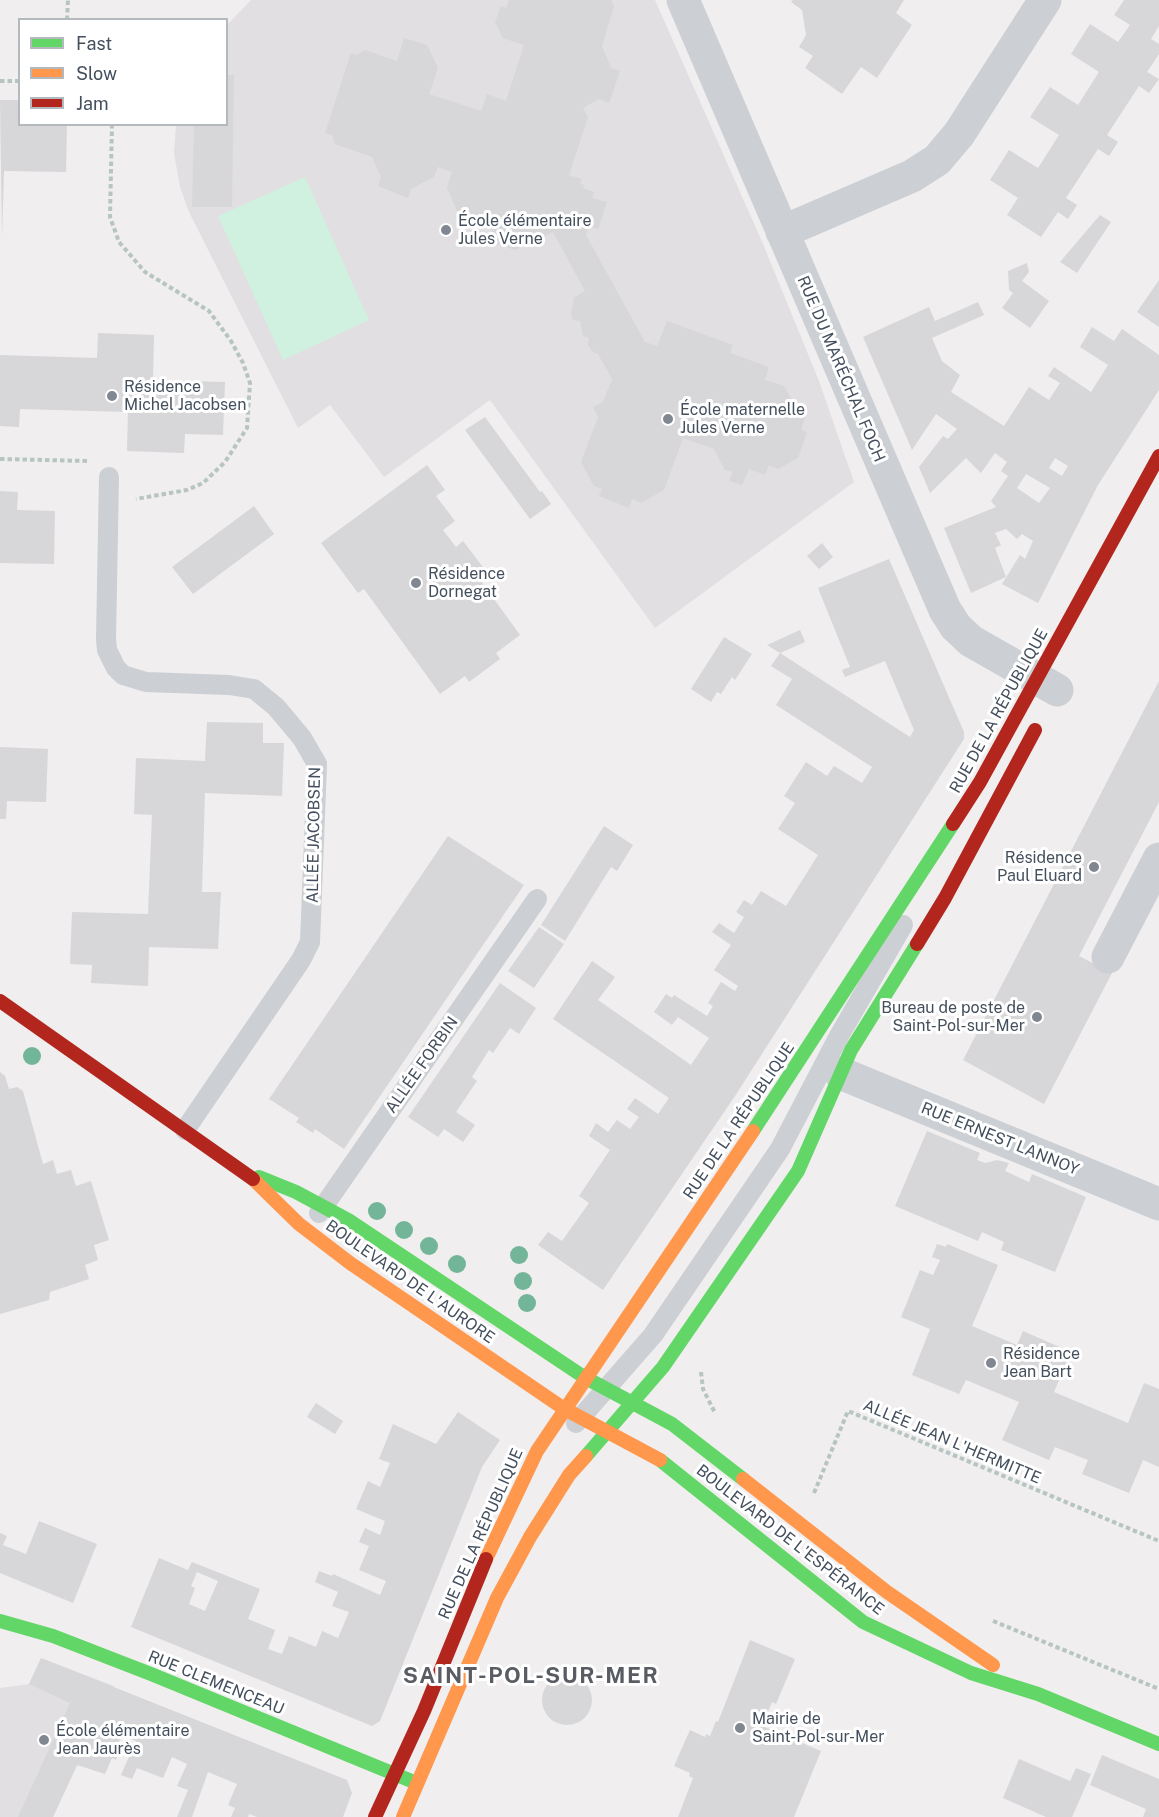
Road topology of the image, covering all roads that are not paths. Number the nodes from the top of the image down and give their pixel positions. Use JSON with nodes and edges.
{"nodes":[{"id":1,"x":683,"y":0,"type":"edge"},
{"id":2,"x":1045,"y":0,"type":"edge"},
{"id":3,"x":782,"y":232,"type":"junction"},
{"id":4,"x":1159,"y":456,"type":"edge"},
{"id":5,"x":109,"y":477,"type":"road end"},
{"id":6,"x":1052,"y":688,"type":"junction"},
{"id":7,"x":1040,"y":721,"type":"dead end"},
{"id":8,"x":944,"y":839,"type":"junction"},
{"id":9,"x":1159,"y":859,"type":"edge"},
{"id":10,"x":537,"y":899,"type":"dead end"},
{"id":11,"x":1108,"y":957,"type":"dead end"},
{"id":12,"x":0,"y":1000,"type":"edge"},
{"id":13,"x":840,"y":1073,"type":"junction"},
{"id":14,"x":185,"y":1130,"type":"junction"},
{"id":15,"x":246,"y":1172,"type":"junction"},
{"id":16,"x":1159,"y":1204,"type":"edge"},
{"id":17,"x":324,"y":1206,"type":"junction"},
{"id":18,"x":307,"y":1230,"type":"junction"},
{"id":19,"x":584,"y":1377,"type":"junction"},
{"id":20,"x":606,"y":1389,"type":"junction"},
{"id":21,"x":632,"y":1403,"type":"junction"},
{"id":22,"x":563,"y":1408,"type":"junction"},
{"id":23,"x":581,"y":1418,"type":"junction"},
{"id":24,"x":608,"y":1431,"type":"junction"},
{"id":25,"x":520,"y":1487,"type":"junction"},
{"id":26,"x":0,"y":1621,"type":"edge"},
{"id":27,"x":1038,"y":1694,"type":"junction"},
{"id":28,"x":1159,"y":1744,"type":"edge"},
{"id":29,"x":399,"y":1803,"type":"edge"}],
"edges":[{"from":1,"to":3,"type":"street","name":"RUE DU MARÉCHAL FOCH"},
{"from":2,"to":3,"type":"street"},
{"from":3,"to":6,"type":"street","name":"RUE DU MARÉCHAL FOCH"},
{"from":4,"to":6,"type":"street","name":"RUE DE LA RÉPUBLIQUE"},
{"from":5,"to":14,"type":"lane","name":"ALLÉE JACOBSEN"},
{"from":6,"to":8,"type":"street","name":"RUE DE LA RÉPUBLIQUE"},
{"from":7,"to":13,"type":"street"},
{"from":8,"to":19,"type":"street","name":"RUE DE LA RÉPUBLIQUE"},
{"from":8,"to":20,"type":"lane"},
{"from":9,"to":11,"type":"street"},
{"from":10,"to":17,"type":"lane","name":"ALLÉE FORBIN"},
{"from":12,"to":14,"type":"street","name":"BOULEVARD DE L'AURORE"},
{"from":13,"to":16,"type":"street","name":"RUE ERNEST LANNOY"},
{"from":13,"to":21,"type":"street"},
{"from":14,"to":15,"type":"street","name":"BOULEVARD DE L'AURORE"},
{"from":15,"to":17,"type":"street","name":"BOULEVARD DE L'AURORE"},
{"from":15,"to":18,"type":"street","name":"BOULEVARD DE L'AURORE"},
{"from":17,"to":18,"type":"lane","name":"ALLÉE FORBIN"},
{"from":17,"to":19,"type":"street","name":"BOULEVARD DE L'AURORE"},
{"from":18,"to":22,"type":"street","name":"BOULEVARD DE L'AURORE"},
{"from":19,"to":20,"type":"street","name":"BOULEVARD DE L'ESPÉRANCE"},
{"from":19,"to":22,"type":"street","name":"RUE DE LA RÉPUBLIQUE"},
{"from":20,"to":21,"type":"street","name":"BOULEVARD DE L'ESPÉRANCE"},
{"from":20,"to":23,"type":"lane"},
{"from":21,"to":24,"type":"street"},
{"from":21,"to":27,"type":"street","name":"BOULEVARD DE L'ESPÉRANCE"},
{"from":22,"to":23,"type":"street","name":"BOULEVARD DE L'ESPÉRANCE"},
{"from":22,"to":25,"type":"street","name":"RUE DE LA RÉPUBLIQUE"},
{"from":23,"to":24,"type":"street","name":"BOULEVARD DE L'ESPÉRANCE"},
{"from":23,"to":25,"type":"lane"},
{"from":24,"to":27,"type":"street","name":"BOULEVARD DE L'ESPÉRANCE"},
{"from":24,"to":29,"type":"street"},
{"from":25,"to":29,"type":"street","name":"RUE DE LA RÉPUBLIQUE"},
{"from":26,"to":29,"type":"street","name":"RUE CLEMENCEAU"},
{"from":27,"to":28,"type":"street","name":"BOULEVARD DE L'ESPÉRANCE"}]}
